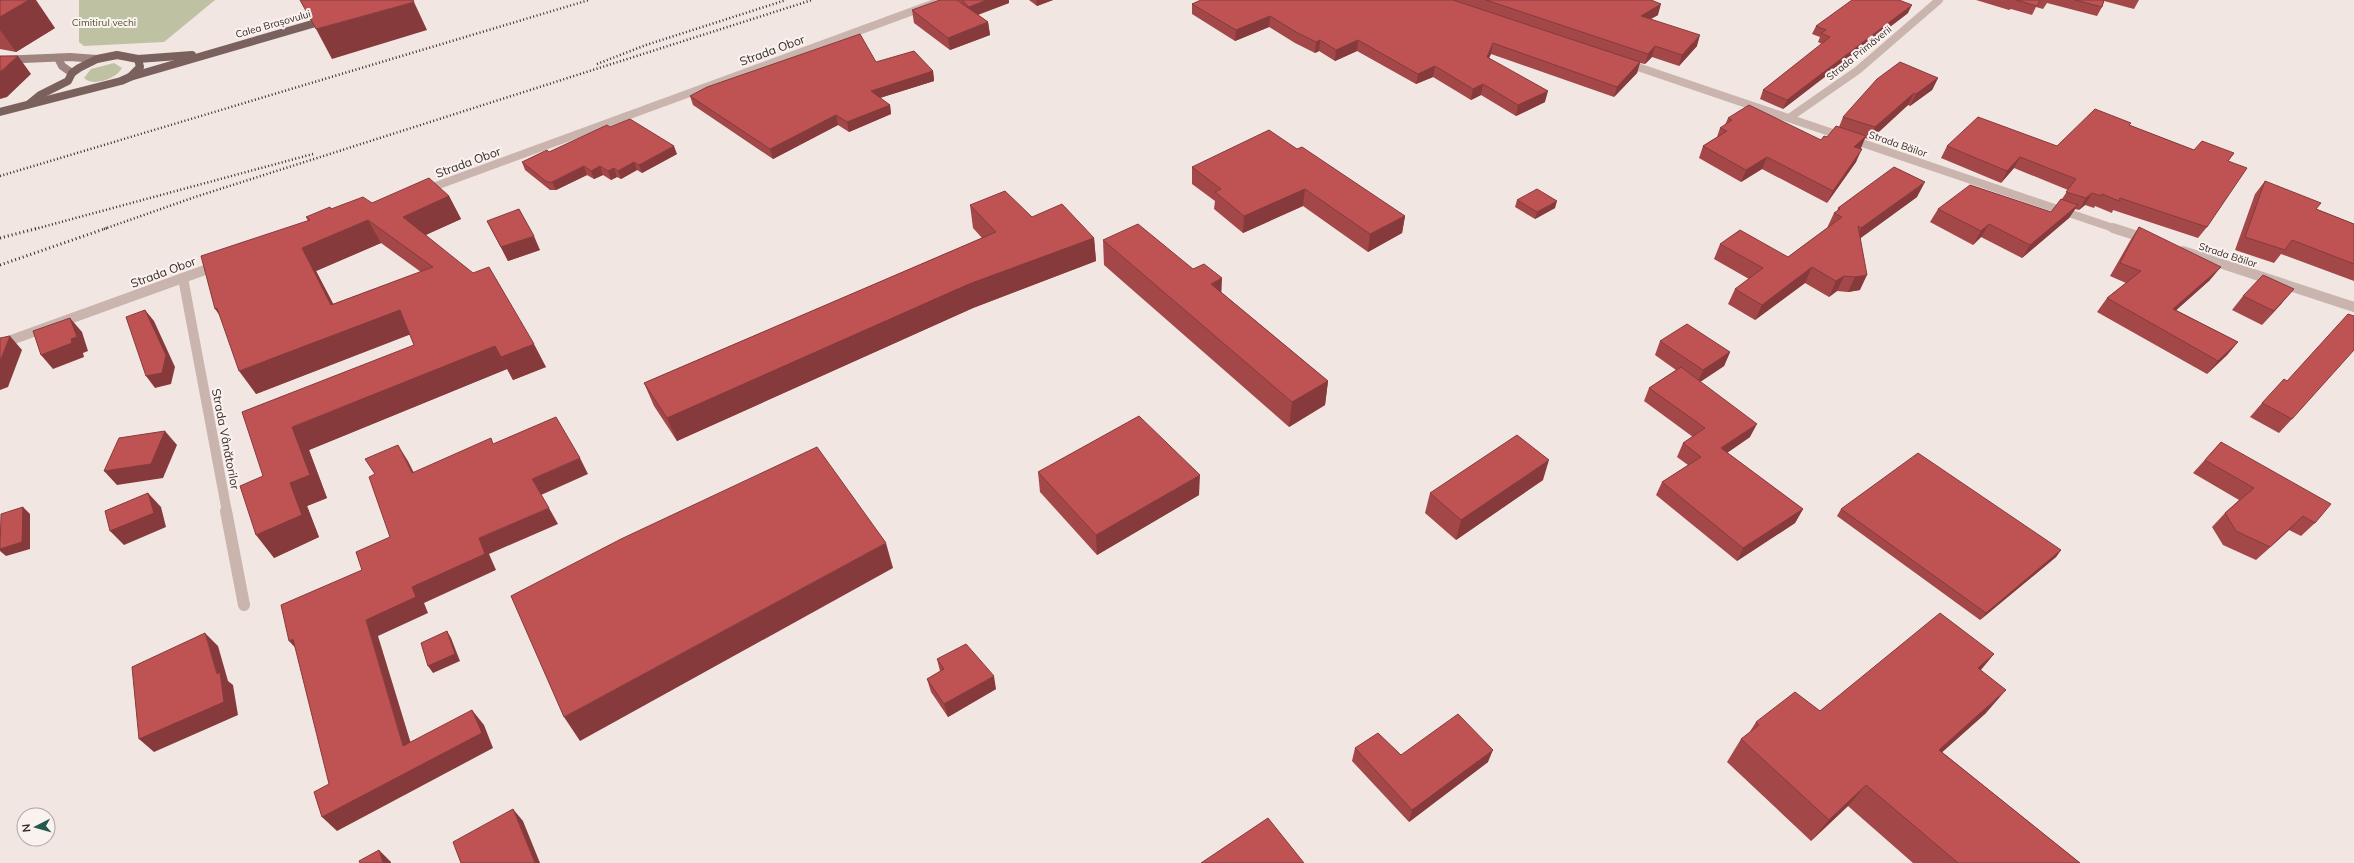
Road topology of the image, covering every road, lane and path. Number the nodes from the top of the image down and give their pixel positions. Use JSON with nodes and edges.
{"nodes":[{"id":1,"x":943,"y":0,"type":"edge"},
{"id":2,"x":1939,"y":0,"type":"edge"},
{"id":3,"x":335,"y":17,"type":"edge"},
{"id":4,"x":200,"y":55,"type":"junction"},
{"id":5,"x":58,"y":58,"type":"junction"},
{"id":6,"x":97,"y":59,"type":"junction"},
{"id":7,"x":138,"y":59,"type":"junction"},
{"id":8,"x":1614,"y":59,"type":"edge"},
{"id":9,"x":0,"y":60,"type":"edge"},
{"id":10,"x":72,"y":72,"type":"junction"},
{"id":11,"x":130,"y":77,"type":"junction"},
{"id":12,"x":68,"y":81,"type":"junction"},
{"id":13,"x":101,"y":87,"type":"junction"},
{"id":14,"x":29,"y":104,"type":"junction"},
{"id":15,"x":0,"y":112,"type":"edge"},
{"id":16,"x":1790,"y":118,"type":"junction"},
{"id":17,"x":420,"y":192,"type":"edge"},
{"id":18,"x":2152,"y":241,"type":"edge"},
{"id":19,"x":2174,"y":248,"type":"edge"},
{"id":20,"x":227,"y":262,"type":"edge"},
{"id":21,"x":183,"y":278,"type":"junction"},
{"id":22,"x":2354,"y":307,"type":"edge"},
{"id":23,"x":0,"y":344,"type":"edge"},
{"id":24,"x":244,"y":605,"type":"dead end"}],
"edges":[{"from":1,"to":17,"type":"street","name":"Strada Obor"},
{"from":2,"to":16,"type":"street","name":"Strada Primăverii"},
{"from":3,"to":4,"type":"main road","name":"Calea Brașovului"},
{"from":4,"to":7,"type":"main road","name":"Calea Brașovului"},
{"from":4,"to":11,"type":"main road","name":"Calea Brașovului"},
{"from":5,"to":6,"type":"main road"},
{"from":5,"to":9,"type":"main road"},
{"from":5,"to":10,"type":"main road"},
{"from":6,"to":7,"type":"main road","name":"Calea Brașovului"},
{"from":6,"to":10,"type":"main road","name":"Calea Brașovului"},
{"from":7,"to":11,"type":"main road"},
{"from":8,"to":16,"type":"street","name":"Strada Băilor"},
{"from":10,"to":12,"type":"main road"},
{"from":11,"to":13,"type":"main road","name":"Calea Brașovului"},
{"from":12,"to":13,"type":"main road","name":"Calea Brașovului"},
{"from":12,"to":14,"type":"main road","name":"Calea Brașovului"},
{"from":13,"to":14,"type":"main road","name":"Calea Brașovului"},
{"from":14,"to":15,"type":"main road","name":"Calea Brașovului"},
{"from":16,"to":18,"type":"street","name":"Strada Băilor"},
{"from":19,"to":22,"type":"street","name":"Strada Băilor"},
{"from":20,"to":21,"type":"street","name":"Strada Obor"},
{"from":21,"to":23,"type":"street","name":"Strada Obor"},
{"from":21,"to":24,"type":"street","name":"Strada Vânătorilor"}]}
